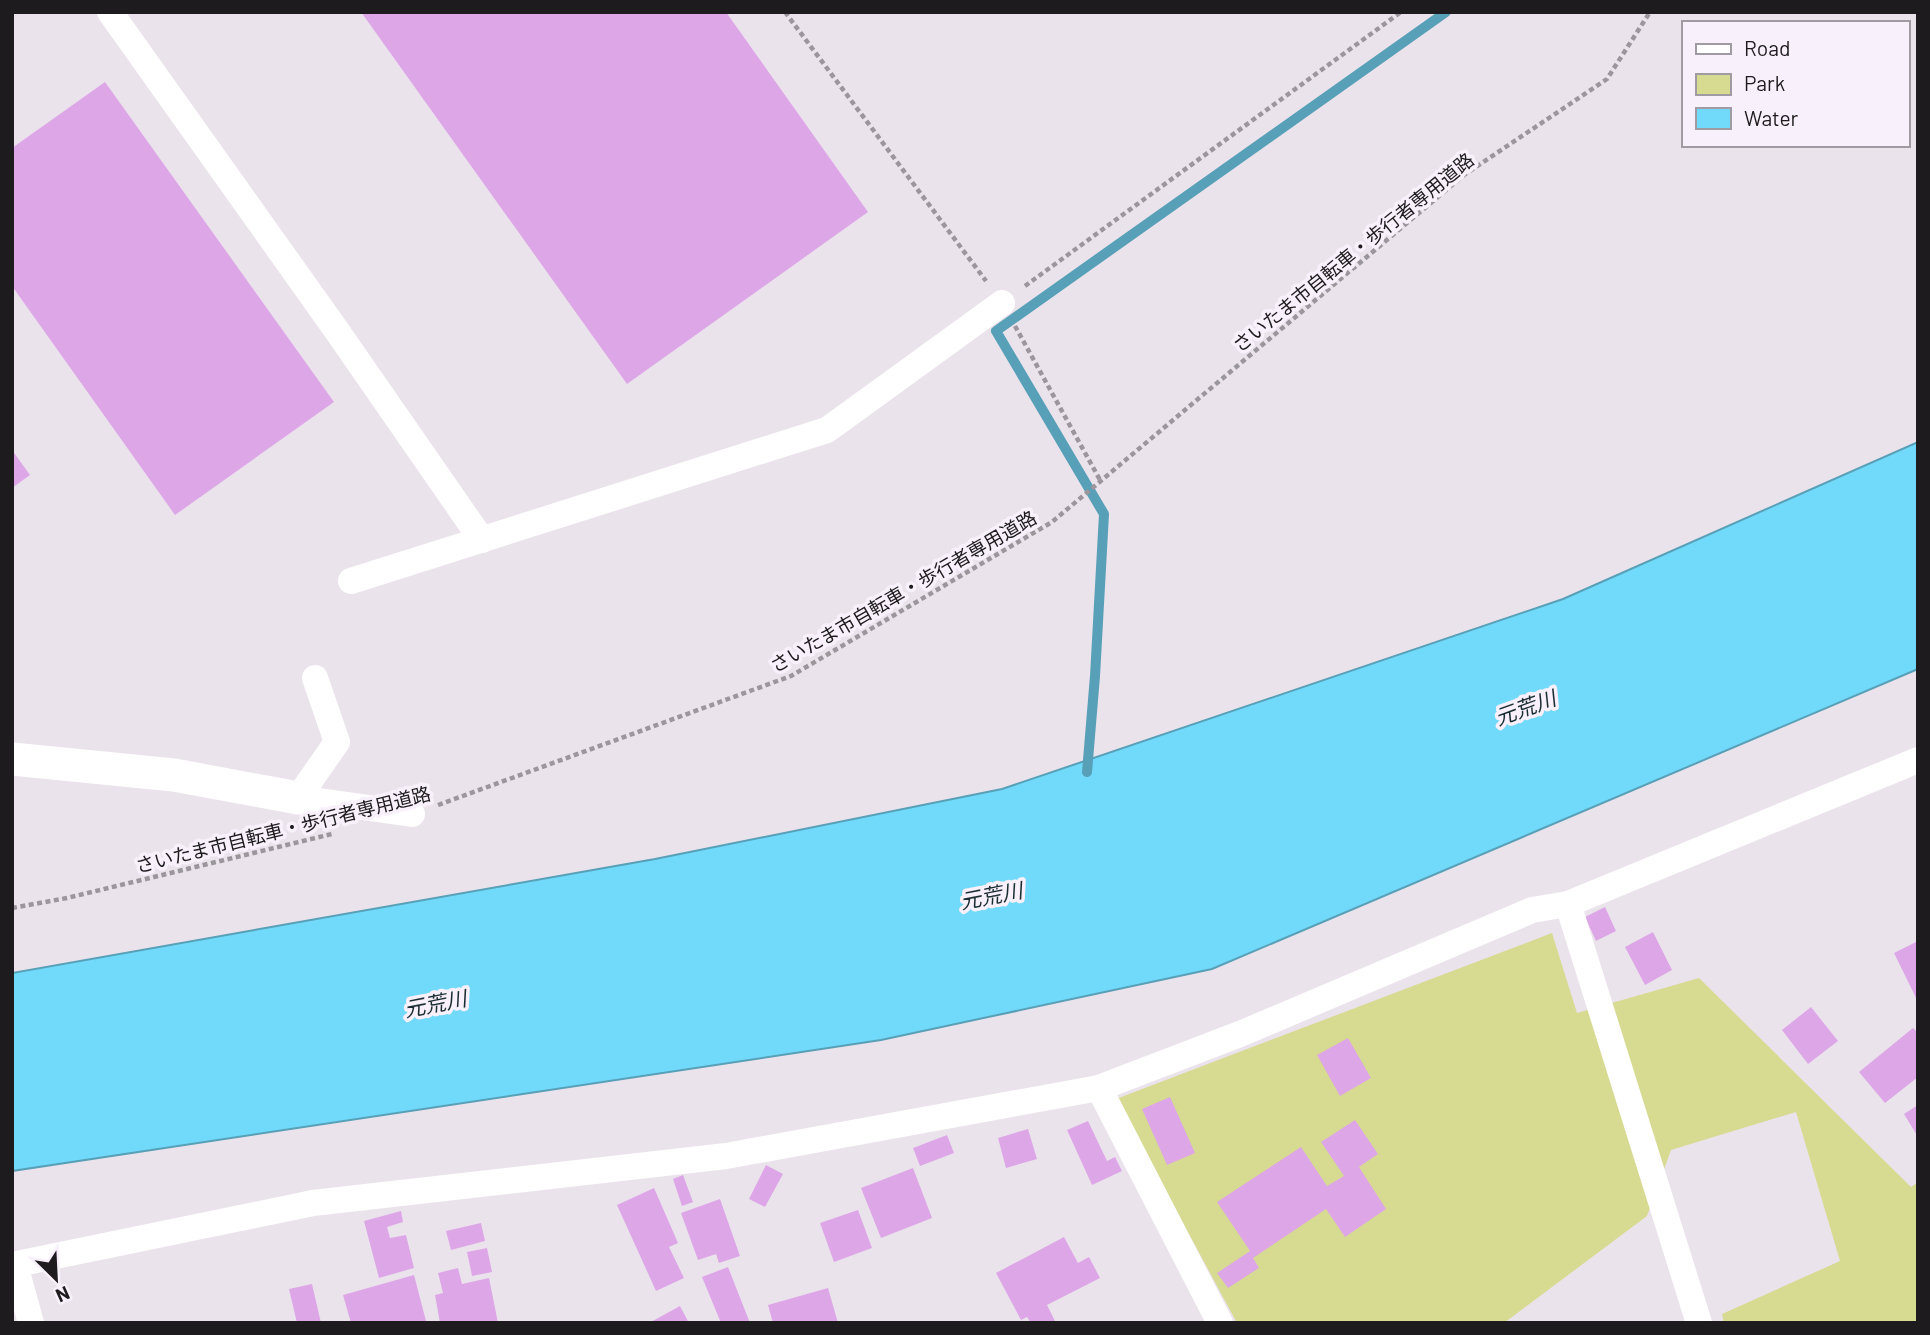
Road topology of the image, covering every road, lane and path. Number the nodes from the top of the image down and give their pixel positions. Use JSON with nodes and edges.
{"nodes":[{"id":1,"x":110,"y":12,"type":"edge"},
{"id":2,"x":785,"y":12,"type":"edge"},
{"id":3,"x":1401,"y":12,"type":"edge"},
{"id":4,"x":1650,"y":12,"type":"edge"},
{"id":5,"x":1002,"y":303,"type":"junction"},
{"id":6,"x":1099,"y":481,"type":"junction"},
{"id":7,"x":482,"y":540,"type":"junction"},
{"id":8,"x":351,"y":581,"type":"dead end"},
{"id":9,"x":315,"y":678,"type":"dead end"},
{"id":10,"x":12,"y":759,"type":"edge"},
{"id":11,"x":1918,"y":760,"type":"edge"},
{"id":12,"x":298,"y":798,"type":"junction"},
{"id":13,"x":412,"y":814,"type":"joint"},
{"id":14,"x":332,"y":834,"type":"dead end"},
{"id":15,"x":1568,"y":904,"type":"junction"},
{"id":16,"x":12,"y":908,"type":"edge"},
{"id":17,"x":1099,"y":1088,"type":"junction"},
{"id":18,"x":14,"y":1265,"type":"edge"},
{"id":19,"x":31,"y":1323,"type":"edge"},
{"id":20,"x":1220,"y":1323,"type":"edge"},
{"id":21,"x":1699,"y":1323,"type":"edge"}],
"edges":[{"from":1,"to":7,"type":"street"},
{"from":2,"to":5,"type":"path"},
{"from":3,"to":5,"type":"path"},
{"from":4,"to":6,"type":"path","name":"さいたま市自転車・歩行者専用道路"},
{"from":5,"to":6,"type":"path"},
{"from":5,"to":7,"type":"street"},
{"from":6,"to":13,"type":"path","name":"さいたま市自転車・歩行者専用道路"},
{"from":7,"to":8,"type":"street"},
{"from":9,"to":12,"type":"street"},
{"from":10,"to":12,"type":"street"},
{"from":11,"to":15,"type":"street"},
{"from":12,"to":13,"type":"street"},
{"from":14,"to":16,"type":"path","name":"さいたま市自転車・歩行者専用道路"},
{"from":15,"to":17,"type":"street"},
{"from":15,"to":21,"type":"street"},
{"from":17,"to":18,"type":"street"},
{"from":17,"to":20,"type":"street"},
{"from":18,"to":19,"type":"street"}]}
